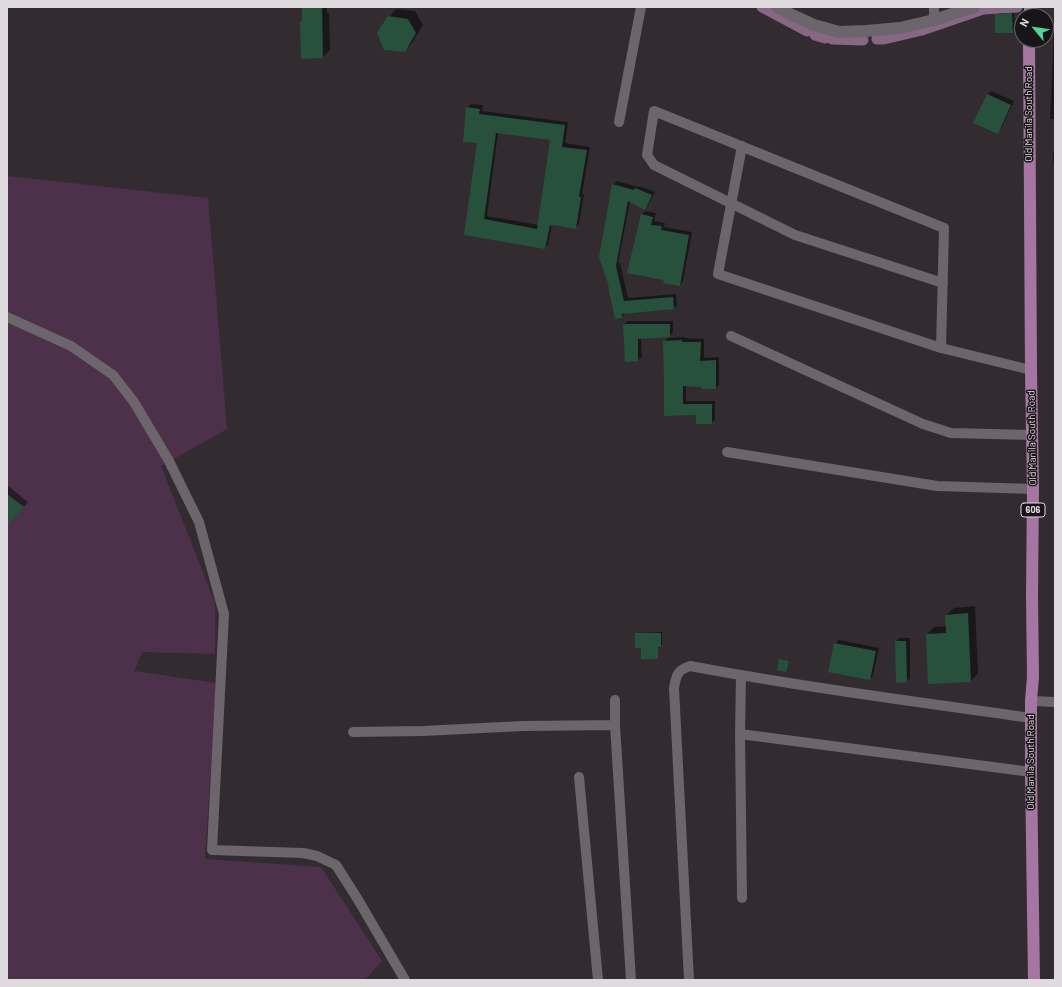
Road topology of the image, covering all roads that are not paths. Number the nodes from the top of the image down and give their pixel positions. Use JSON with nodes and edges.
{"nodes":[{"id":1,"x":641,"y":7,"type":"edge"},
{"id":2,"x":777,"y":7,"type":"edge"},
{"id":3,"x":934,"y":7,"type":"edge"},
{"id":4,"x":974,"y":7,"type":"edge"},
{"id":5,"x":934,"y":20,"type":"junction"},
{"id":6,"x":1029,"y":48,"type":"edge"},
{"id":7,"x":619,"y":122,"type":"dead end"},
{"id":8,"x":742,"y":146,"type":"junction"},
{"id":9,"x":731,"y":202,"type":"junction"},
{"id":10,"x":943,"y":284,"type":"junction"},
{"id":11,"x":7,"y":317,"type":"edge"},
{"id":12,"x":731,"y":336,"type":"dead end"},
{"id":13,"x":941,"y":348,"type":"junction"},
{"id":14,"x":1031,"y":370,"type":"junction"},
{"id":15,"x":1032,"y":435,"type":"junction"},
{"id":16,"x":727,"y":452,"type":"dead end"},
{"id":17,"x":1033,"y":489,"type":"junction"},
{"id":18,"x":741,"y":675,"type":"junction"},
{"id":19,"x":615,"y":700,"type":"dead end"},
{"id":20,"x":1031,"y":701,"type":"junction"},
{"id":21,"x":1055,"y":702,"type":"edge"},
{"id":22,"x":1031,"y":718,"type":"junction"},
{"id":23,"x":615,"y":725,"type":"junction"},
{"id":24,"x":353,"y":732,"type":"dead end"},
{"id":25,"x":740,"y":734,"type":"junction"},
{"id":26,"x":1031,"y":772,"type":"junction"},
{"id":27,"x":579,"y":777,"type":"dead end"},
{"id":28,"x":742,"y":898,"type":"dead end"},
{"id":29,"x":405,"y":980,"type":"edge"},
{"id":30,"x":598,"y":980,"type":"edge"},
{"id":31,"x":631,"y":980,"type":"edge"},
{"id":32,"x":689,"y":980,"type":"edge"},
{"id":33,"x":1034,"y":980,"type":"edge"}],
"edges":[{"from":1,"to":7,"type":"street"},
{"from":2,"to":5,"type":"street"},
{"from":3,"to":5,"type":"street"},
{"from":4,"to":5,"type":"street"},
{"from":6,"to":14,"type":"main road","name":"Old Manila South Road","number":"606"},
{"from":8,"to":9,"type":"street"},
{"from":8,"to":9,"type":"street"},
{"from":8,"to":10,"type":"street"},
{"from":9,"to":10,"type":"street"},
{"from":9,"to":13,"type":"street"},
{"from":10,"to":13,"type":"street"},
{"from":11,"to":29,"type":"street"},
{"from":12,"to":15,"type":"street"},
{"from":13,"to":14,"type":"street"},
{"from":14,"to":15,"type":"main road","name":"Old Manila South Road","number":"606"},
{"from":15,"to":17,"type":"main road","name":"Old Manila South Road","number":"606"},
{"from":16,"to":17,"type":"street"},
{"from":17,"to":20,"type":"main road","name":"Old Manila South Road","number":"606"},
{"from":18,"to":22,"type":"street"},
{"from":18,"to":25,"type":"street"},
{"from":18,"to":32,"type":"street"},
{"from":19,"to":23,"type":"street"},
{"from":20,"to":21,"type":"street"},
{"from":20,"to":22,"type":"main road","name":"Old Manila South Road","number":"606"},
{"from":22,"to":26,"type":"main road","name":"Old Manila South Road","number":"606"},
{"from":23,"to":24,"type":"street"},
{"from":23,"to":31,"type":"street"},
{"from":25,"to":26,"type":"street"},
{"from":25,"to":28,"type":"street"},
{"from":26,"to":33,"type":"main road","name":"Old Manila South Road","number":"606"},
{"from":27,"to":30,"type":"street"}]}
